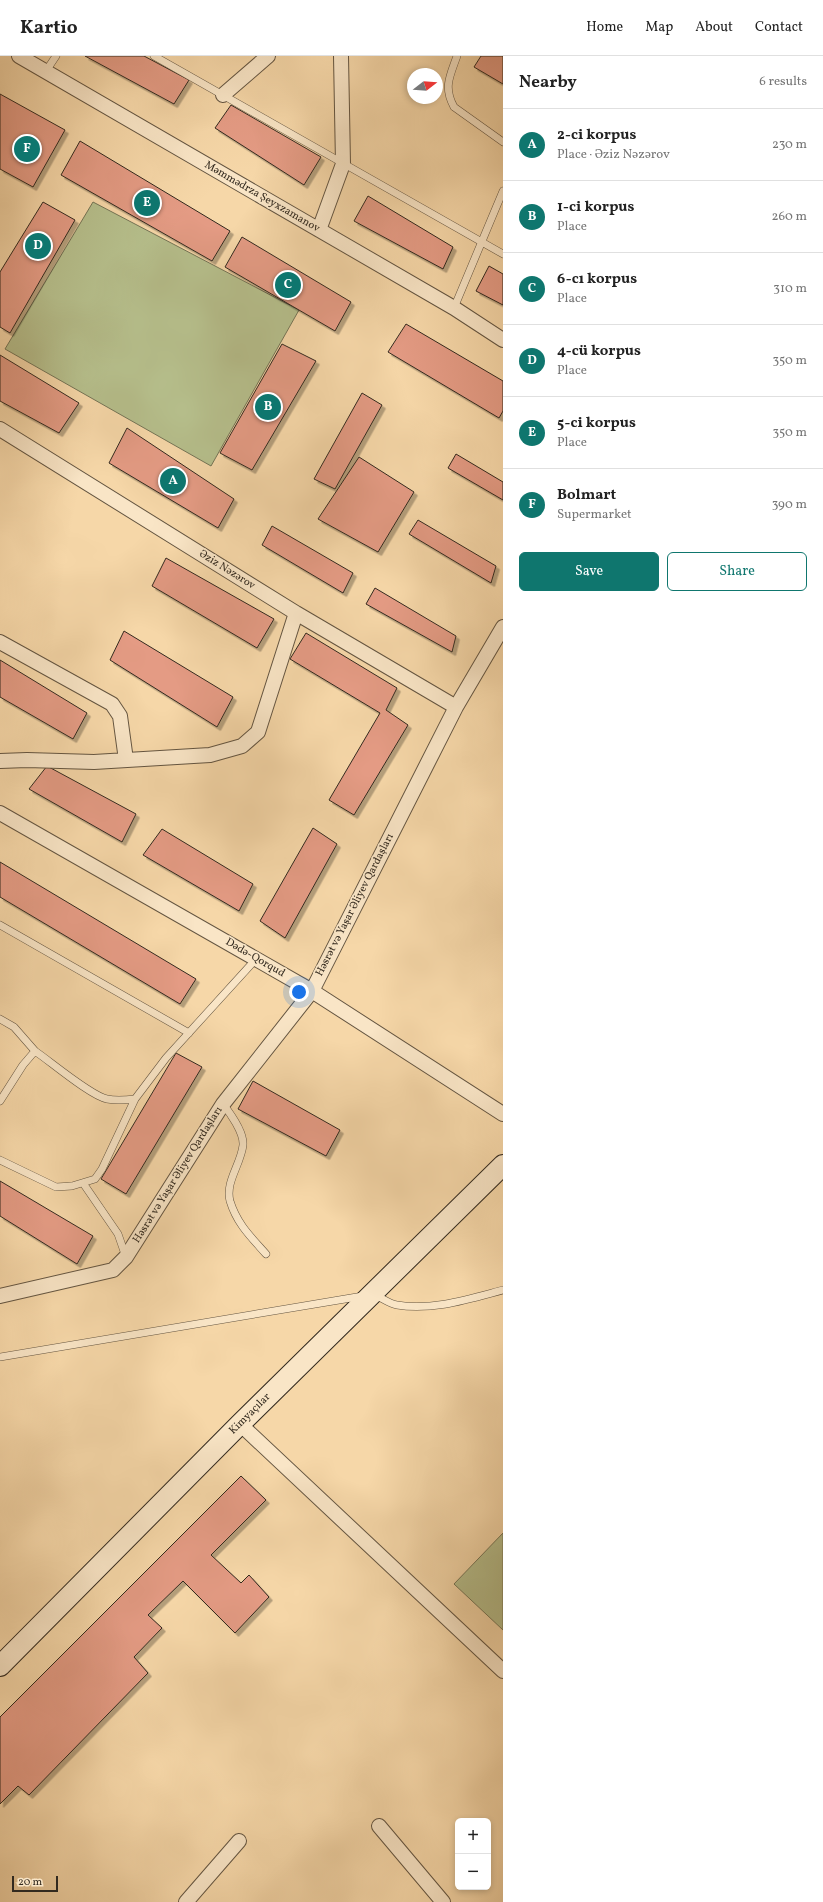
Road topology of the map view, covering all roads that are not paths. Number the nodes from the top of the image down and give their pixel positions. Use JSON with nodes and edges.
{"nodes":[{"id":1,"x":19,"y":56,"type":"edge"},
{"id":2,"x":56,"y":56,"type":"edge"},
{"id":3,"x":154,"y":56,"type":"edge"},
{"id":4,"x":268,"y":56,"type":"edge"},
{"id":5,"x":342,"y":56,"type":"edge"},
{"id":6,"x":456,"y":56,"type":"edge"},
{"id":7,"x":46,"y":71,"type":"junction"},
{"id":8,"x":222,"y":95,"type":"junction"},
{"id":9,"x":503,"y":142,"type":"edge"},
{"id":10,"x":343,"y":164,"type":"junction"},
{"id":11,"x":503,"y":191,"type":"edge"},
{"id":12,"x":319,"y":230,"type":"junction"},
{"id":13,"x":482,"y":243,"type":"junction"},
{"id":14,"x":503,"y":254,"type":"edge"},
{"id":15,"x":454,"y":308,"type":"junction"},
{"id":16,"x":503,"y":340,"type":"edge"},
{"id":17,"x":0,"y":429,"type":"edge"},
{"id":18,"x":296,"y":613,"type":"junction"},
{"id":19,"x":503,"y":627,"type":"edge"},
{"id":20,"x":0,"y":642,"type":"edge"},
{"id":21,"x":456,"y":707,"type":"junction"},
{"id":22,"x":0,"y":760,"type":"edge"},
{"id":23,"x":126,"y":760,"type":"junction"},
{"id":24,"x":0,"y":813,"type":"edge"},
{"id":25,"x":0,"y":925,"type":"edge"},
{"id":26,"x":256,"y":959,"type":"junction"},
{"id":27,"x":312,"y":991,"type":"junction"},
{"id":28,"x":0,"y":1020,"type":"edge"},
{"id":29,"x":189,"y":1033,"type":"junction"},
{"id":30,"x":35,"y":1051,"type":"junction"},
{"id":31,"x":135,"y":1099,"type":"junction"},
{"id":32,"x":0,"y":1101,"type":"edge"},
{"id":33,"x":223,"y":1104,"type":"junction"},
{"id":34,"x":503,"y":1114,"type":"edge"},
{"id":35,"x":0,"y":1160,"type":"edge"},
{"id":36,"x":503,"y":1165,"type":"edge"},
{"id":37,"x":83,"y":1183,"type":"junction"},
{"id":38,"x":266,"y":1254,"type":"dead end"},
{"id":39,"x":126,"y":1257,"type":"junction"},
{"id":40,"x":503,"y":1290,"type":"edge"},
{"id":41,"x":372,"y":1294,"type":"junction"},
{"id":42,"x":0,"y":1296,"type":"edge"},
{"id":43,"x":0,"y":1357,"type":"edge"},
{"id":44,"x":240,"y":1424,"type":"junction"},
{"id":45,"x":0,"y":1666,"type":"edge"},
{"id":46,"x":503,"y":1671,"type":"edge"},
{"id":47,"x":380,"y":1826,"type":"dead end"},
{"id":48,"x":239,"y":1841,"type":"dead end"},
{"id":49,"x":186,"y":1902,"type":"edge"},
{"id":50,"x":443,"y":1902,"type":"edge"}],
"edges":[{"from":1,"to":7,"type":"street","name":"Məmmədrza Şeyxzamanov"},
{"from":2,"to":7,"type":"lane"},
{"from":3,"to":8,"type":"lane"},
{"from":4,"to":8,"type":"street"},
{"from":5,"to":10,"type":"street"},
{"from":6,"to":9,"type":"lane"},
{"from":7,"to":12,"type":"street","name":"Məmmədrza Şeyxzamanov"},
{"from":8,"to":10,"type":"lane"},
{"from":10,"to":12,"type":"street"},
{"from":10,"to":13,"type":"lane"},
{"from":11,"to":13,"type":"lane"},
{"from":12,"to":15,"type":"street","name":"Məmmədrza Şeyxzamanov"},
{"from":13,"to":14,"type":"lane"},
{"from":13,"to":15,"type":"lane"},
{"from":15,"to":16,"type":"street","name":"Məmmədrza Şeyxzamanov"},
{"from":17,"to":18,"type":"street","name":"Əziz Nəzərov"},
{"from":18,"to":21,"type":"street","name":"Əziz Nəzərov"},
{"from":18,"to":23,"type":"street"},
{"from":19,"to":21,"type":"street","name":"Həsrət və Yaşar Əliyev Qardaşları"},
{"from":20,"to":23,"type":"street"},
{"from":21,"to":27,"type":"street","name":"Həsrət və Yaşar Əliyev Qardaşları"},
{"from":22,"to":23,"type":"street"},
{"from":24,"to":26,"type":"street","name":"Dədə-Qorqud"},
{"from":25,"to":29,"type":"lane"},
{"from":26,"to":27,"type":"street","name":"Dədə-Qorqud"},
{"from":26,"to":29,"type":"lane"},
{"from":27,"to":33,"type":"street","name":"Həsrət və Yaşar Əliyev Qardaşları"},
{"from":27,"to":34,"type":"street","name":"Dədə-Qorqud"},
{"from":28,"to":30,"type":"lane"},
{"from":29,"to":31,"type":"lane"},
{"from":30,"to":31,"type":"lane"},
{"from":30,"to":32,"type":"lane"},
{"from":31,"to":37,"type":"lane"},
{"from":33,"to":38,"type":"lane"},
{"from":33,"to":39,"type":"street","name":"Həsrət və Yaşar Əliyev Qardaşları"},
{"from":35,"to":37,"type":"lane"},
{"from":36,"to":41,"type":"street","name":"Kimyaçılar"},
{"from":37,"to":39,"type":"lane"},
{"from":39,"to":42,"type":"street","name":"Həsrət və Yaşar Əliyev Qardaşları"},
{"from":40,"to":41,"type":"lane"},
{"from":41,"to":43,"type":"lane"},
{"from":41,"to":44,"type":"street","name":"Kimyaçılar"},
{"from":44,"to":45,"type":"street","name":"Kimyaçılar"},
{"from":44,"to":46,"type":"street"},
{"from":47,"to":50,"type":"street"},
{"from":48,"to":49,"type":"street"}]}
